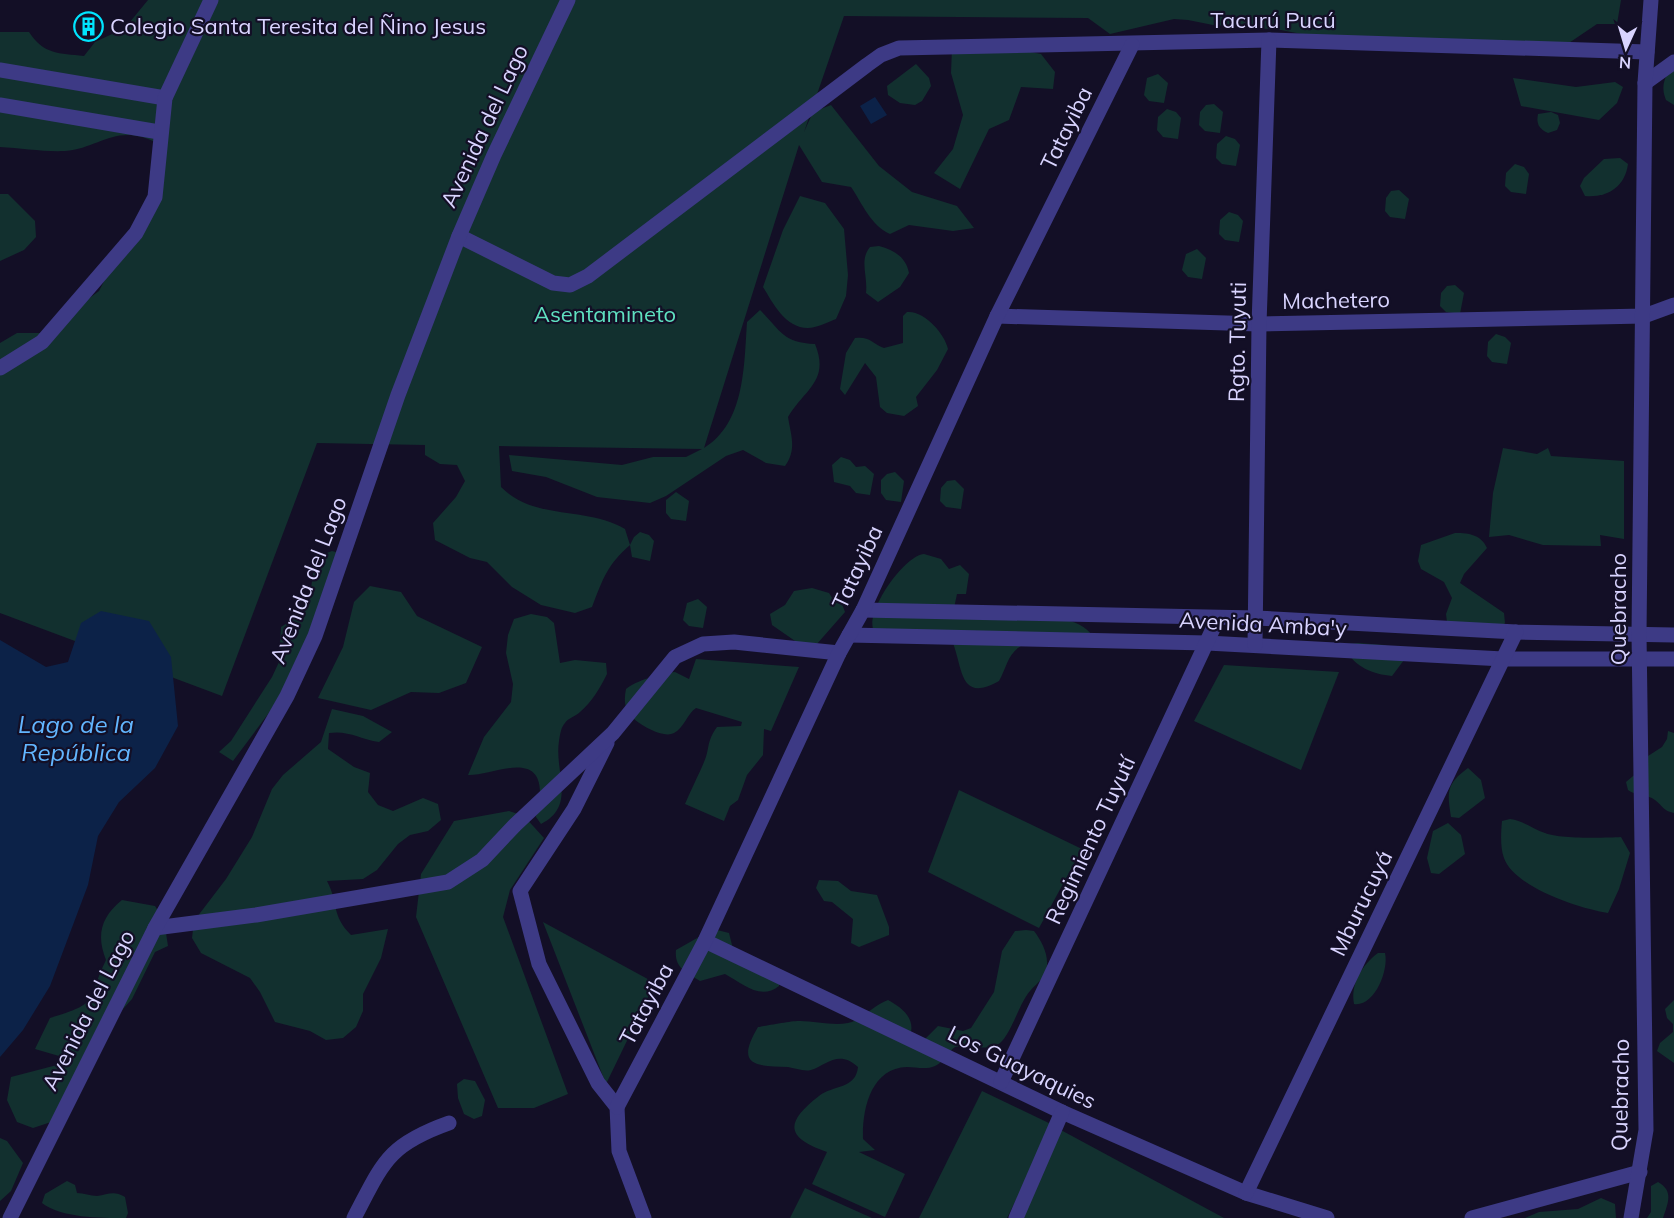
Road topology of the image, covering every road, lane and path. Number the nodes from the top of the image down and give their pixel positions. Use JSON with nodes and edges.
{"nodes":[{"id":1,"x":211,"y":0,"type":"edge"},
{"id":2,"x":568,"y":0,"type":"edge"},
{"id":3,"x":1651,"y":0,"type":"edge"},
{"id":4,"x":1269,"y":40,"type":"junction"},
{"id":5,"x":1132,"y":45,"type":"junction"},
{"id":6,"x":1647,"y":52,"type":"junction"},
{"id":7,"x":1674,"y":62,"type":"edge"},
{"id":8,"x":0,"y":70,"type":"edge"},
{"id":9,"x":1646,"y":83,"type":"junction"},
{"id":10,"x":165,"y":98,"type":"junction"},
{"id":11,"x":0,"y":105,"type":"edge"},
{"id":12,"x":159,"y":132,"type":"junction"},
{"id":13,"x":459,"y":236,"type":"junction"},
{"id":14,"x":1674,"y":305,"type":"edge"},
{"id":15,"x":998,"y":316,"type":"junction"},
{"id":16,"x":1644,"y":316,"type":"junction"},
{"id":17,"x":1259,"y":324,"type":"junction"},
{"id":18,"x":0,"y":368,"type":"edge"},
{"id":19,"x":863,"y":610,"type":"junction"},
{"id":20,"x":1218,"y":618,"type":"junction"},
{"id":21,"x":1256,"y":618,"type":"junction"},
{"id":22,"x":1516,"y":632,"type":"junction"},
{"id":23,"x":1640,"y":634,"type":"junction"},
{"id":24,"x":849,"y":635,"type":"junction"},
{"id":25,"x":1674,"y":635,"type":"edge"},
{"id":26,"x":1207,"y":643,"type":"junction"},
{"id":27,"x":1256,"y":645,"type":"junction"},
{"id":28,"x":839,"y":653,"type":"junction"},
{"id":29,"x":1503,"y":659,"type":"junction"},
{"id":30,"x":1640,"y":659,"type":"junction"},
{"id":31,"x":1674,"y":659,"type":"edge"},
{"id":32,"x":612,"y":733,"type":"junction"},
{"id":33,"x":155,"y":928,"type":"junction"},
{"id":34,"x":705,"y":941,"type":"junction"},
{"id":35,"x":1001,"y":1082,"type":"junction"},
{"id":36,"x":617,"y":1107,"type":"junction"},
{"id":37,"x":1062,"y":1112,"type":"junction"},
{"id":38,"x":449,"y":1123,"type":"dead end"},
{"id":39,"x":1640,"y":1172,"type":"junction"},
{"id":40,"x":1246,"y":1193,"type":"junction"},
{"id":41,"x":10,"y":1218,"type":"edge"},
{"id":42,"x":354,"y":1218,"type":"edge"},
{"id":43,"x":644,"y":1218,"type":"edge"},
{"id":44,"x":1016,"y":1218,"type":"edge"},
{"id":45,"x":1327,"y":1218,"type":"edge"},
{"id":46,"x":1472,"y":1218,"type":"edge"},
{"id":47,"x":1631,"y":1218,"type":"edge"}],
"edges":[{"from":1,"to":10,"type":"street"},
{"from":2,"to":13,"type":"street","name":"Avenida del Lago"},
{"from":3,"to":6,"type":"street","name":"Quebracho"},
{"from":4,"to":5,"type":"street","name":"Tacurú Pucú"},
{"from":4,"to":6,"type":"street","name":"Tacurú Pucú"},
{"from":4,"to":17,"type":"street","name":"Rgto. Tuyuti"},
{"from":5,"to":13,"type":"street","name":"Tacurú Pucú"},
{"from":5,"to":15,"type":"street","name":"Tatayiba"},
{"from":6,"to":9,"type":"street","name":"Quebracho"},
{"from":7,"to":9,"type":"street"},
{"from":8,"to":10,"type":"street"},
{"from":9,"to":16,"type":"street","name":"Quebracho"},
{"from":10,"to":12,"type":"street"},
{"from":11,"to":12,"type":"street"},
{"from":12,"to":18,"type":"street"},
{"from":13,"to":33,"type":"street","name":"Avenida del Lago"},
{"from":14,"to":16,"type":"street","name":"Machetero"},
{"from":15,"to":17,"type":"street","name":"Machetero"},
{"from":15,"to":19,"type":"street","name":"Tatayiba"},
{"from":16,"to":17,"type":"street","name":"Machetero"},
{"from":16,"to":23,"type":"street","name":"Quebracho"},
{"from":17,"to":21,"type":"street","name":"Rgto. Tuyuti"},
{"from":19,"to":20,"type":"street","name":"Avenida Amba'y"},
{"from":19,"to":24,"type":"street","name":"Tatayiba"},
{"from":20,"to":21,"type":"street","name":"Avenida Amba'y"},
{"from":20,"to":26,"type":"street","name":"Regimiento Tuyutí"},
{"from":21,"to":22,"type":"street","name":"Avenida Amba'y"},
{"from":21,"to":27,"type":"street","name":"Rgto. Tuyuti"},
{"from":22,"to":23,"type":"street","name":"Avenida Amba'y"},
{"from":22,"to":29,"type":"street","name":"Mburucuyá"},
{"from":23,"to":25,"type":"street","name":"Avenida Amba'y"},
{"from":23,"to":30,"type":"street","name":"Quebracho"},
{"from":24,"to":26,"type":"street","name":"Avenida Amba'y"},
{"from":24,"to":28,"type":"street","name":"Tatayiba"},
{"from":26,"to":27,"type":"street","name":"Avenida Amba'y"},
{"from":26,"to":35,"type":"street","name":"Regimiento Tuyutí"},
{"from":27,"to":29,"type":"street","name":"Avenida Amba'y"},
{"from":28,"to":32,"type":"street"},
{"from":28,"to":34,"type":"street","name":"Tatayiba"},
{"from":29,"to":30,"type":"street","name":"Avenida Amba'y"},
{"from":29,"to":40,"type":"street","name":"Mburucuyá"},
{"from":30,"to":31,"type":"street","name":"Avenida Amba'y"},
{"from":30,"to":39,"type":"street","name":"Quebracho"},
{"from":32,"to":33,"type":"street"},
{"from":32,"to":36,"type":"street"},
{"from":33,"to":41,"type":"street","name":"Avenida del Lago"},
{"from":34,"to":35,"type":"street","name":"Los Guayaquies"},
{"from":34,"to":36,"type":"street","name":"Tatayiba"},
{"from":35,"to":37,"type":"street","name":"Los Guayaquies"},
{"from":36,"to":43,"type":"street"},
{"from":37,"to":40,"type":"street","name":"Los Guayaquies"},
{"from":37,"to":44,"type":"street"},
{"from":38,"to":42,"type":"street"},
{"from":39,"to":46,"type":"street"},
{"from":39,"to":47,"type":"street","name":"Quebracho"},
{"from":40,"to":45,"type":"street","name":"Los Guayaquies"}]}
